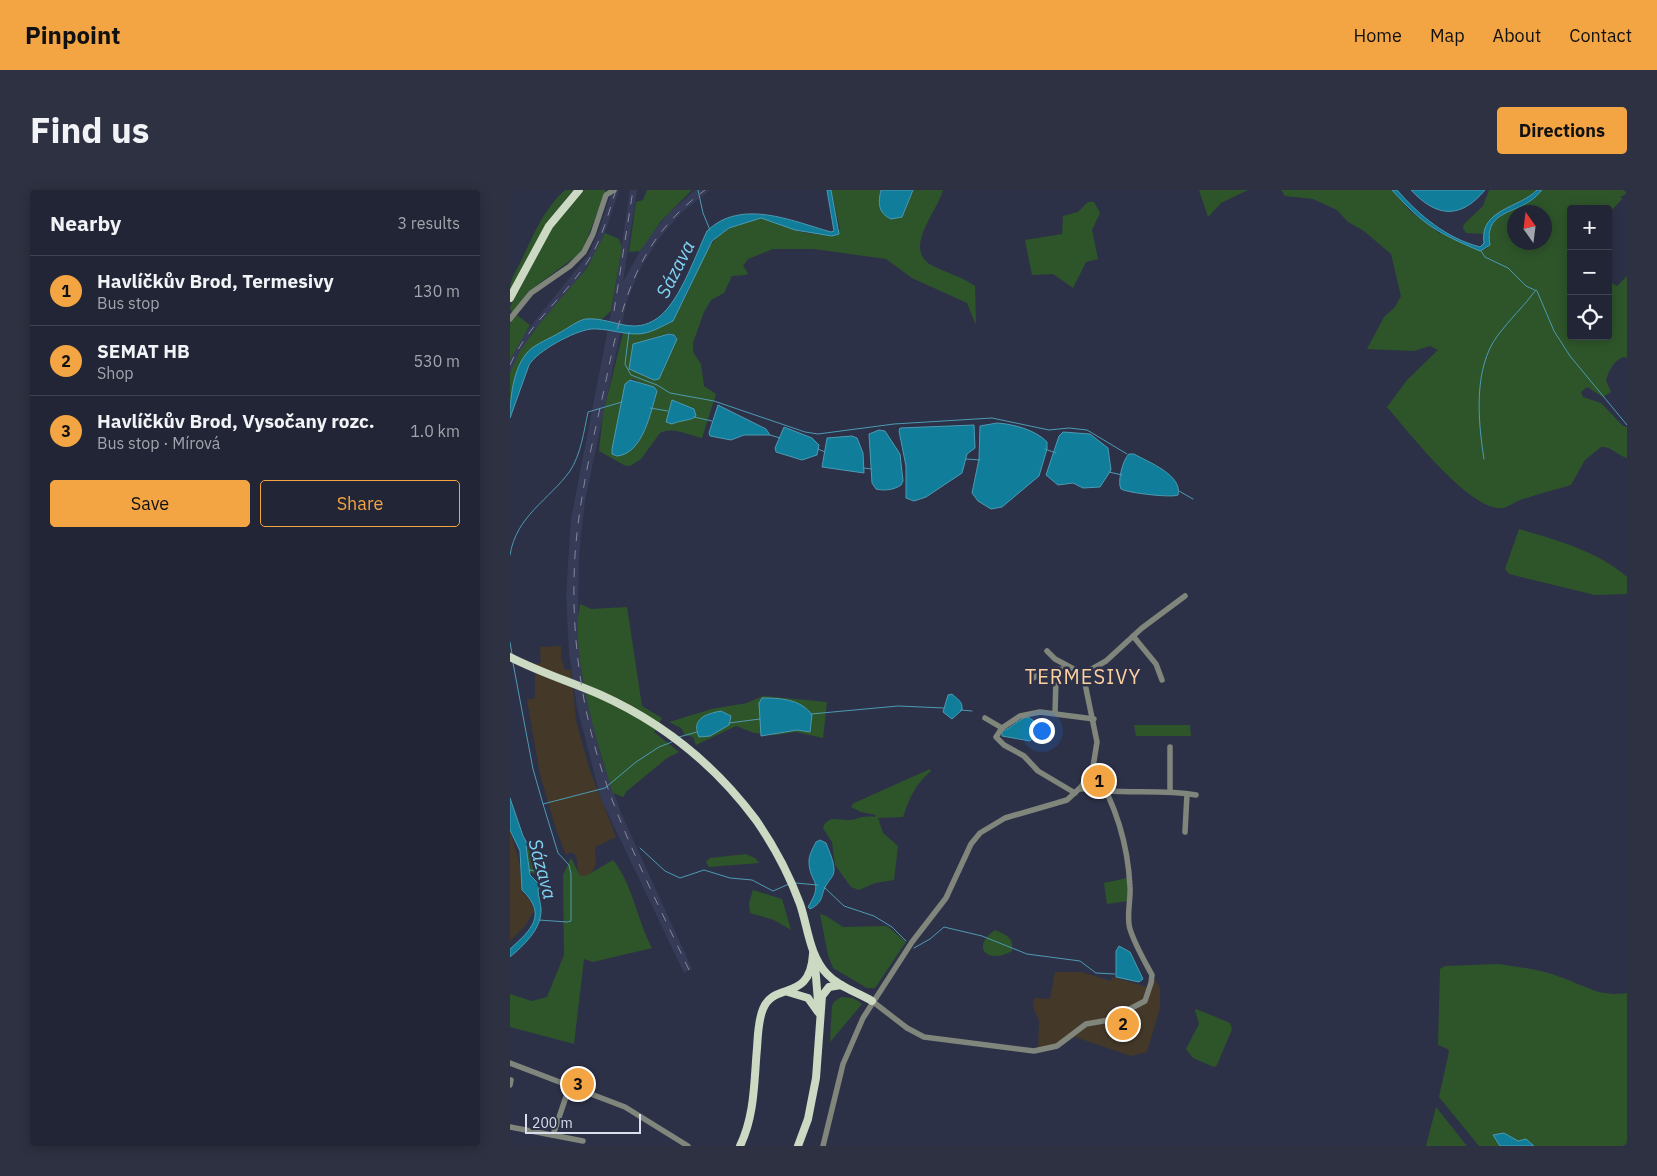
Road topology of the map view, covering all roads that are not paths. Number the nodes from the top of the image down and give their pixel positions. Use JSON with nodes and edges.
{"nodes":[{"id":1,"x":578,"y":190,"type":"edge"},
{"id":2,"x":614,"y":190,"type":"edge"},
{"id":3,"x":510,"y":298,"type":"edge"},
{"id":4,"x":510,"y":319,"type":"edge"},
{"id":5,"x":1185,"y":596,"type":"dead end"},
{"id":6,"x":1133,"y":636,"type":"junction"},
{"id":7,"x":1047,"y":651,"type":"dead end"},
{"id":8,"x":510,"y":657,"type":"edge"},
{"id":9,"x":1070,"y":669,"type":"junction"},
{"id":10,"x":1083,"y":674,"type":"junction"},
{"id":11,"x":1033,"y":678,"type":"dead end"},
{"id":12,"x":1162,"y":680,"type":"dead end"},
{"id":13,"x":1055,"y":713,"type":"junction"},
{"id":14,"x":985,"y":718,"type":"dead end"},
{"id":15,"x":1094,"y":719,"type":"junction"},
{"id":16,"x":1002,"y":728,"type":"junction"},
{"id":17,"x":1170,"y":747,"type":"dead end"},
{"id":18,"x":1093,"y":766,"type":"junction"},
{"id":19,"x":1106,"y":789,"type":"junction"},
{"id":20,"x":1077,"y":791,"type":"junction"},
{"id":21,"x":1170,"y":791,"type":"junction"},
{"id":22,"x":1187,"y":794,"type":"junction"},
{"id":23,"x":1196,"y":795,"type":"dead end"},
{"id":24,"x":1185,"y":832,"type":"dead end"},
{"id":25,"x":814,"y":952,"type":"junction"},
{"id":26,"x":841,"y":985,"type":"junction"},
{"id":27,"x":786,"y":992,"type":"junction"},
{"id":28,"x":872,"y":1001,"type":"junction"},
{"id":29,"x":820,"y":1017,"type":"junction"},
{"id":30,"x":510,"y":1063,"type":"edge"},
{"id":31,"x":590,"y":1075,"type":"dead end"},
{"id":32,"x":570,"y":1085,"type":"junction"},
{"id":33,"x":510,"y":1128,"type":"edge"},
{"id":34,"x":553,"y":1135,"type":"junction"},
{"id":35,"x":583,"y":1141,"type":"dead end"},
{"id":36,"x":688,"y":1146,"type":"edge"},
{"id":37,"x":740,"y":1146,"type":"edge"},
{"id":38,"x":798,"y":1146,"type":"edge"},
{"id":39,"x":823,"y":1146,"type":"edge"}],
"edges":[{"from":1,"to":3,"type":"main road"},
{"from":2,"to":4,"type":"street"},
{"from":5,"to":6,"type":"street"},
{"from":6,"to":10,"type":"street"},
{"from":6,"to":12,"type":"street"},
{"from":7,"to":9,"type":"street"},
{"from":8,"to":25,"type":"main road"},
{"from":9,"to":10,"type":"street"},
{"from":9,"to":11,"type":"street"},
{"from":9,"to":13,"type":"street"},
{"from":10,"to":15,"type":"street"},
{"from":13,"to":15,"type":"street"},
{"from":13,"to":16,"type":"street"},
{"from":14,"to":16,"type":"street"},
{"from":15,"to":18,"type":"street"},
{"from":16,"to":20,"type":"street"},
{"from":17,"to":21,"type":"street"},
{"from":18,"to":19,"type":"street"},
{"from":18,"to":20,"type":"street"},
{"from":19,"to":20,"type":"street"},
{"from":19,"to":21,"type":"street"},
{"from":19,"to":28,"type":"street"},
{"from":20,"to":28,"type":"street"},
{"from":21,"to":22,"type":"street"},
{"from":22,"to":23,"type":"street"},
{"from":22,"to":24,"type":"street"},
{"from":25,"to":26,"type":"main road"},
{"from":25,"to":27,"type":"main road"},
{"from":25,"to":29,"type":"main road"},
{"from":26,"to":28,"type":"main road"},
{"from":26,"to":29,"type":"main road"},
{"from":27,"to":29,"type":"main road"},
{"from":27,"to":37,"type":"main road"},
{"from":28,"to":39,"type":"street"},
{"from":29,"to":38,"type":"main road"},
{"from":30,"to":32,"type":"street"},
{"from":31,"to":32,"type":"street"},
{"from":32,"to":34,"type":"street"},
{"from":32,"to":36,"type":"street"},
{"from":33,"to":34,"type":"street"},
{"from":34,"to":35,"type":"street"}]}
